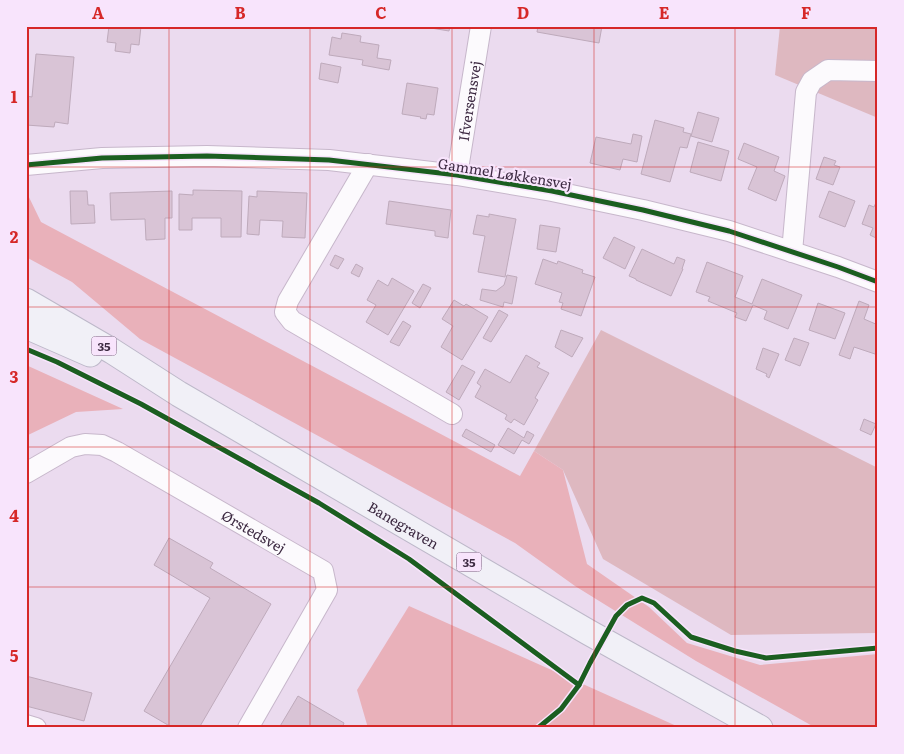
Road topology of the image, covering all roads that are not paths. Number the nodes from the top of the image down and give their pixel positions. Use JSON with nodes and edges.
{"nodes":[{"id":1,"x":481,"y":26,"type":"edge"},
{"id":2,"x":878,"y":71,"type":"edge"},
{"id":3,"x":368,"y":164,"type":"junction"},
{"id":4,"x":26,"y":165,"type":"edge"},
{"id":5,"x":458,"y":175,"type":"junction"},
{"id":6,"x":792,"y":252,"type":"junction"},
{"id":7,"x":878,"y":282,"type":"edge"},
{"id":8,"x":26,"y":301,"type":"edge"},
{"id":9,"x":26,"y":326,"type":"edge"},
{"id":10,"x":179,"y":394,"type":"junction"},
{"id":11,"x":452,"y":414,"type":"dead end"},
{"id":12,"x":26,"y":473,"type":"edge"},
{"id":13,"x":26,"y":725,"type":"edge"},
{"id":14,"x":36,"y":728,"type":"edge"},
{"id":15,"x":248,"y":728,"type":"edge"},
{"id":16,"x":760,"y":728,"type":"edge"}],
"edges":[{"from":1,"to":5,"type":"street","name":"Ifversensvej"},
{"from":2,"to":6,"type":"street"},
{"from":3,"to":4,"type":"street","name":"Gammel Løkkensvej"},
{"from":3,"to":5,"type":"street","name":"Gammel Løkkensvej"},
{"from":3,"to":11,"type":"street"},
{"from":5,"to":6,"type":"street","name":"Gammel Løkkensvej"},
{"from":6,"to":7,"type":"street","name":"Gammel Løkkensvej"},
{"from":8,"to":10,"type":"main road","name":"Banegraven","number":"35"},
{"from":9,"to":10,"type":"main road","name":"Banegraven","number":"35"},
{"from":10,"to":16,"type":"main road","name":"Banegraven","number":"35"},
{"from":12,"to":15,"type":"street","name":"Ørstedsvej"},
{"from":13,"to":14,"type":"street"}]}
